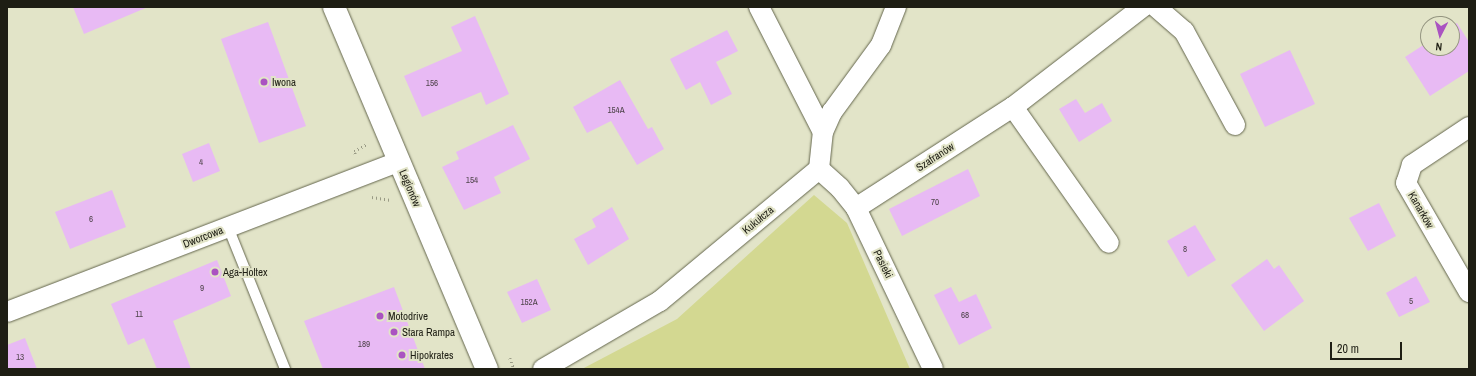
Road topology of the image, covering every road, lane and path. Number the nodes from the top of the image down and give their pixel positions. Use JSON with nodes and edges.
{"nodes":[{"id":1,"x":334,"y":7,"type":"edge"},
{"id":2,"x":759,"y":7,"type":"edge"},
{"id":3,"x":896,"y":7,"type":"edge"},
{"id":4,"x":1142,"y":7,"type":"edge"},
{"id":5,"x":1156,"y":7,"type":"edge"},
{"id":6,"x":1013,"y":107,"type":"junction"},
{"id":7,"x":1235,"y":125,"type":"dead end"},
{"id":8,"x":1469,"y":128,"type":"edge"},
{"id":9,"x":823,"y":132,"type":"junction"},
{"id":10,"x":398,"y":162,"type":"junction"},
{"id":11,"x":819,"y":169,"type":"junction"},
{"id":12,"x":856,"y":208,"type":"junction"},
{"id":13,"x":228,"y":227,"type":"junction"},
{"id":14,"x":1109,"y":243,"type":"dead end"},
{"id":15,"x":1469,"y":292,"type":"edge"},
{"id":16,"x":7,"y":312,"type":"edge"},
{"id":17,"x":285,"y":369,"type":"edge"},
{"id":18,"x":487,"y":369,"type":"edge"},
{"id":19,"x":543,"y":369,"type":"edge"},
{"id":20,"x":933,"y":369,"type":"edge"}],
"edges":[{"from":1,"to":10,"type":"street","name":"Legionów"},
{"from":2,"to":9,"type":"street"},
{"from":3,"to":9,"type":"street"},
{"from":4,"to":6,"type":"street","name":"Szafranów"},
{"from":5,"to":7,"type":"street"},
{"from":6,"to":12,"type":"street","name":"Szafranów"},
{"from":6,"to":14,"type":"street"},
{"from":8,"to":15,"type":"street","name":"Kanarków"},
{"from":9,"to":11,"type":"street"},
{"from":10,"to":13,"type":"street","name":"Dworcowa"},
{"from":10,"to":18,"type":"street","name":"Legionów"},
{"from":11,"to":12,"type":"street","name":"Pasieki"},
{"from":11,"to":19,"type":"street","name":"Kukułcza"},
{"from":12,"to":20,"type":"street","name":"Pasieki"},
{"from":13,"to":16,"type":"street","name":"Dworcowa"},
{"from":13,"to":17,"type":"lane"}]}
